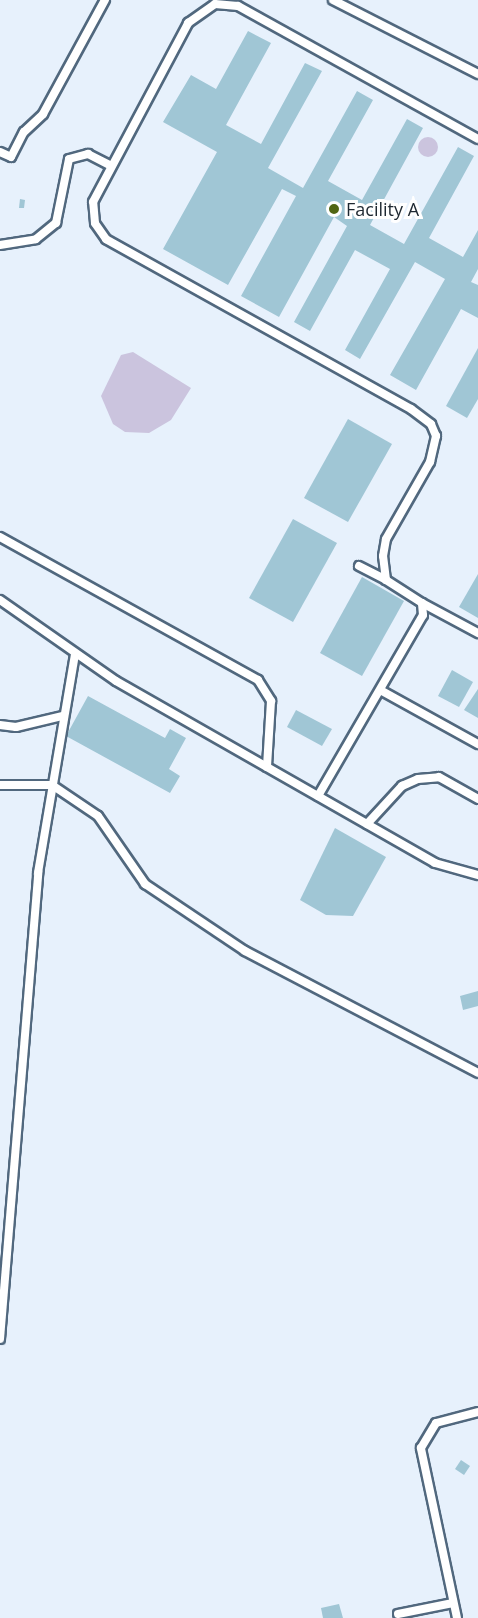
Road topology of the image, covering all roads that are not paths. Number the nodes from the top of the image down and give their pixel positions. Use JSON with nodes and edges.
{"nodes":[{"id":1,"x":105,"y":0,"type":"edge"},
{"id":2,"x":333,"y":0,"type":"edge"},
{"id":3,"x":478,"y":74,"type":"edge"},
{"id":4,"x":478,"y":140,"type":"edge"},
{"id":5,"x":0,"y":152,"type":"edge"},
{"id":6,"x":110,"y":165,"type":"junction"},
{"id":7,"x":0,"y":245,"type":"edge"},
{"id":8,"x":0,"y":537,"type":"edge"},
{"id":9,"x":359,"y":566,"type":"dead end"},
{"id":10,"x":386,"y":580,"type":"junction"},
{"id":11,"x":0,"y":600,"type":"edge"},
{"id":12,"x":422,"y":603,"type":"junction"},
{"id":13,"x":478,"y":633,"type":"edge"},
{"id":14,"x":75,"y":655,"type":"junction"},
{"id":15,"x":382,"y":691,"type":"junction"},
{"id":16,"x":62,"y":716,"type":"junction"},
{"id":17,"x":0,"y":725,"type":"edge"},
{"id":18,"x":478,"y":744,"type":"edge"},
{"id":19,"x":267,"y":767,"type":"junction"},
{"id":20,"x":0,"y":785,"type":"edge"},
{"id":21,"x":52,"y":785,"type":"junction"},
{"id":22,"x":318,"y":796,"type":"junction"},
{"id":23,"x":478,"y":799,"type":"edge"},
{"id":24,"x":367,"y":824,"type":"junction"},
{"id":25,"x":478,"y":875,"type":"edge"},
{"id":26,"x":478,"y":1073,"type":"edge"},
{"id":27,"x":2,"y":1300,"type":"edge"},
{"id":28,"x":0,"y":1339,"type":"edge"},
{"id":29,"x":478,"y":1412,"type":"edge"},
{"id":30,"x":453,"y":1603,"type":"junction"},
{"id":31,"x":398,"y":1614,"type":"dead end"},
{"id":32,"x":411,"y":1615,"type":"edge"},
{"id":33,"x":457,"y":1618,"type":"edge"}],
"edges":[{"from":1,"to":5,"type":"lane"},
{"from":2,"to":3,"type":"lane"},
{"from":4,"to":6,"type":"lane"},
{"from":6,"to":7,"type":"lane"},
{"from":6,"to":10,"type":"lane"},
{"from":8,"to":19,"type":"lane"},
{"from":9,"to":10,"type":"lane"},
{"from":10,"to":12,"type":"lane"},
{"from":11,"to":14,"type":"lane"},
{"from":12,"to":13,"type":"lane"},
{"from":12,"to":15,"type":"lane"},
{"from":14,"to":16,"type":"lane"},
{"from":14,"to":19,"type":"lane"},
{"from":15,"to":18,"type":"lane"},
{"from":15,"to":22,"type":"lane"},
{"from":16,"to":17,"type":"lane"},
{"from":16,"to":21,"type":"lane"},
{"from":19,"to":22,"type":"lane"},
{"from":20,"to":21,"type":"lane"},
{"from":21,"to":26,"type":"lane"},
{"from":21,"to":27,"type":"lane"},
{"from":22,"to":24,"type":"lane"},
{"from":23,"to":24,"type":"lane"},
{"from":24,"to":25,"type":"lane"},
{"from":27,"to":28,"type":"lane"},
{"from":29,"to":30,"type":"lane"},
{"from":30,"to":32,"type":"lane"},
{"from":30,"to":33,"type":"lane"},
{"from":31,"to":32,"type":"lane"}]}
